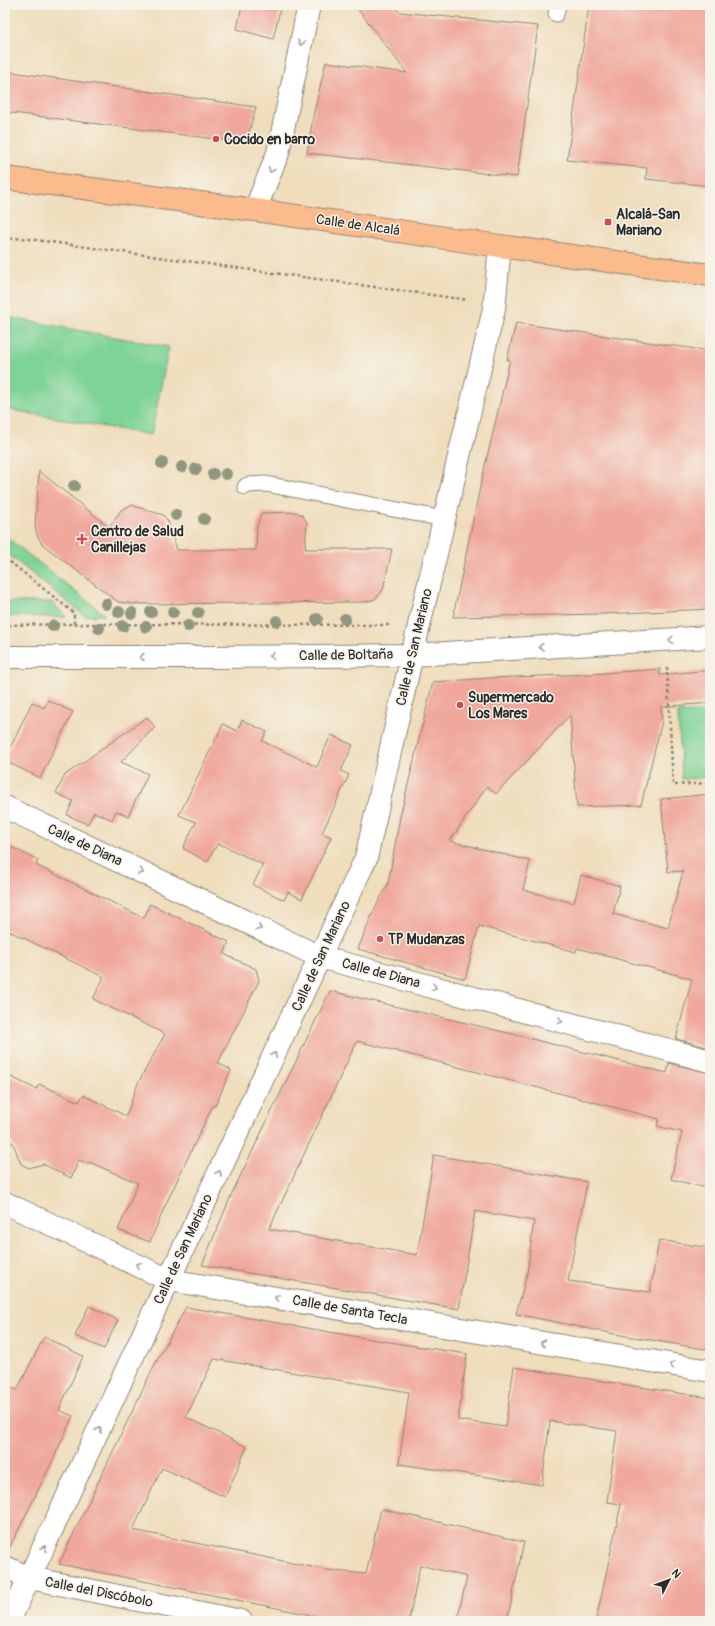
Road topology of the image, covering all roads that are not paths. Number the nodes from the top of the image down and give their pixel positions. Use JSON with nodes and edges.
{"nodes":[{"id":1,"x":309,"y":5,"type":"edge"},
{"id":2,"x":5,"y":178,"type":"edge"},
{"id":3,"x":255,"y":210,"type":"junction"},
{"id":4,"x":500,"y":246,"type":"junction"},
{"id":5,"x":710,"y":274,"type":"edge"},
{"id":6,"x":245,"y":487,"type":"dead end"},
{"id":7,"x":444,"y":519,"type":"junction"},
{"id":8,"x":710,"y":637,"type":"edge"},
{"id":9,"x":412,"y":655,"type":"junction"},
{"id":10,"x":5,"y":657,"type":"edge"},
{"id":11,"x":5,"y":807,"type":"edge"},
{"id":12,"x":320,"y":957,"type":"junction"},
{"id":13,"x":710,"y":1061,"type":"edge"},
{"id":14,"x":5,"y":1203,"type":"edge"},
{"id":15,"x":169,"y":1280,"type":"junction"},
{"id":16,"x":710,"y":1371,"type":"edge"},
{"id":17,"x":5,"y":1567,"type":"edge"},
{"id":18,"x":30,"y":1578,"type":"junction"},
{"id":19,"x":9,"y":1621,"type":"edge"},
{"id":20,"x":241,"y":1621,"type":"edge"}],
"edges":[{"from":1,"to":3,"type":"street","one_way":true},
{"from":2,"to":3,"type":"main road","name":"Calle de Alcalá"},
{"from":3,"to":4,"type":"main road","name":"Calle de Alcalá"},
{"from":4,"to":5,"type":"main road","name":"Calle de Alcalá"},
{"from":4,"to":7,"type":"street","name":"Calle de San Mariano"},
{"from":6,"to":7,"type":"lane"},
{"from":7,"to":9,"type":"street","name":"Calle de San Mariano"},
{"from":8,"to":9,"type":"street","name":"Calle de Boltaña","one_way":true},
{"from":9,"to":10,"type":"street","name":"Calle de Boltaña","one_way":true},
{"from":9,"to":12,"type":"street","name":"Calle de San Mariano"},
{"from":11,"to":12,"type":"street","name":"Calle de Diana","one_way":true},
{"from":12,"to":13,"type":"street","name":"Calle de Diana","one_way":true},
{"from":15,"to":12,"type":"street","name":"Calle de San Mariano","one_way":true},
{"from":15,"to":14,"type":"street","name":"Calle de Santa Tecla","one_way":true},
{"from":16,"to":15,"type":"street","name":"Calle de Santa Tecla","one_way":true},
{"from":18,"to":15,"type":"street","name":"Calle de San Mariano","one_way":true},
{"from":17,"to":18,"type":"street","name":"Calle del Discóbolo"},
{"from":18,"to":19,"type":"street","name":"Calle de San Mariano"},
{"from":18,"to":20,"type":"street","name":"Calle del Discóbolo"}]}
